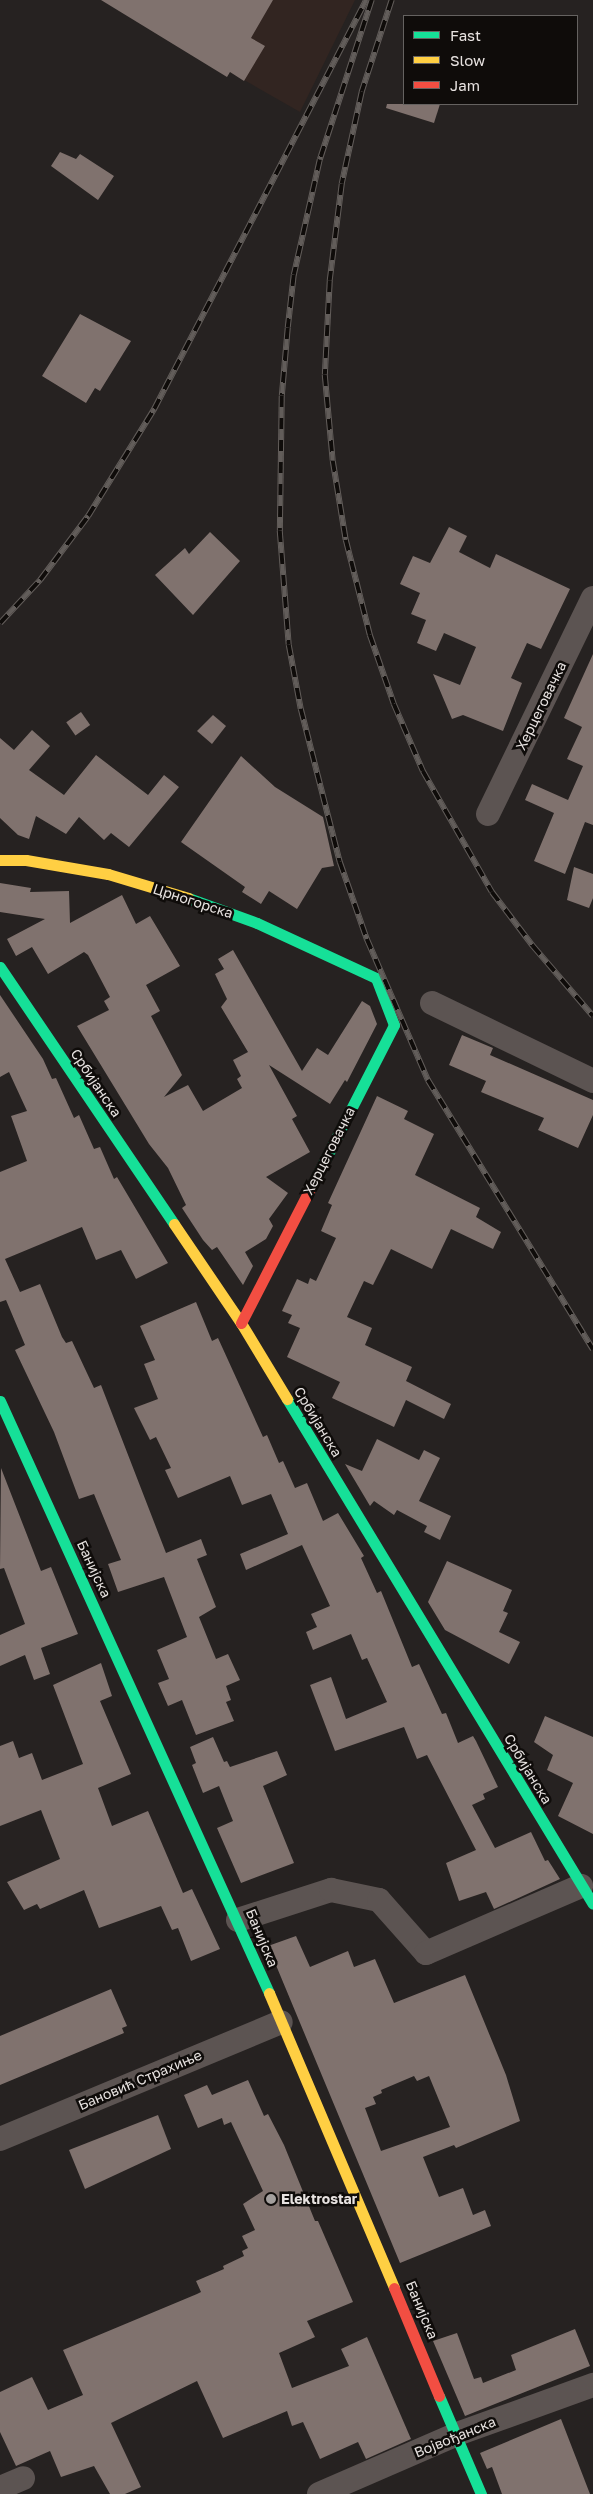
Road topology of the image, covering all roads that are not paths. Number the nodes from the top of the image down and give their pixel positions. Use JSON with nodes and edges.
{"nodes":[{"id":1,"x":593,"y":598,"type":"edge"},
{"id":2,"x":488,"y":814,"type":"dead end"},
{"id":3,"x":0,"y":860,"type":"edge"},
{"id":4,"x":0,"y":967,"type":"edge"},
{"id":5,"x":376,"y":978,"type":"joint"},
{"id":6,"x":432,"y":1003,"type":"dead end"},
{"id":7,"x":593,"y":1081,"type":"edge"},
{"id":8,"x":241,"y":1323,"type":"junction"},
{"id":9,"x":0,"y":1401,"type":"edge"},
{"id":10,"x":587,"y":1895,"type":"edge"},
{"id":11,"x":238,"y":1920,"type":"junction"},
{"id":12,"x":281,"y":2022,"type":"junction"},
{"id":13,"x":0,"y":2139,"type":"edge"},
{"id":14,"x":593,"y":2385,"type":"edge"},
{"id":15,"x":457,"y":2434,"type":"junction"},
{"id":16,"x":23,"y":2478,"type":"dead end"},
{"id":17,"x":0,"y":2488,"type":"edge"},
{"id":18,"x":319,"y":2494,"type":"edge"},
{"id":19,"x":481,"y":2494,"type":"edge"}],
"edges":[{"from":1,"to":2,"type":"street","name":"Херцеговачка"},
{"from":3,"to":5,"type":"street","name":"Црногорска"},
{"from":4,"to":8,"type":"street","name":"Србијанска"},
{"from":5,"to":8,"type":"street","name":"Херцеговачка"},
{"from":6,"to":7,"type":"street"},
{"from":8,"to":10,"type":"street","name":"Србијанска"},
{"from":9,"to":11,"type":"street","name":"Банијска"},
{"from":10,"to":11,"type":"street"},
{"from":11,"to":12,"type":"street","name":"Банијска"},
{"from":12,"to":13,"type":"street","name":"Бановић Страхиње"},
{"from":12,"to":15,"type":"street","name":"Банијска"},
{"from":14,"to":15,"type":"street","name":"Војвођанска"},
{"from":15,"to":18,"type":"street","name":"Војвођанска"},
{"from":15,"to":19,"type":"street","name":"Банијска"},
{"from":16,"to":17,"type":"street"}]}
